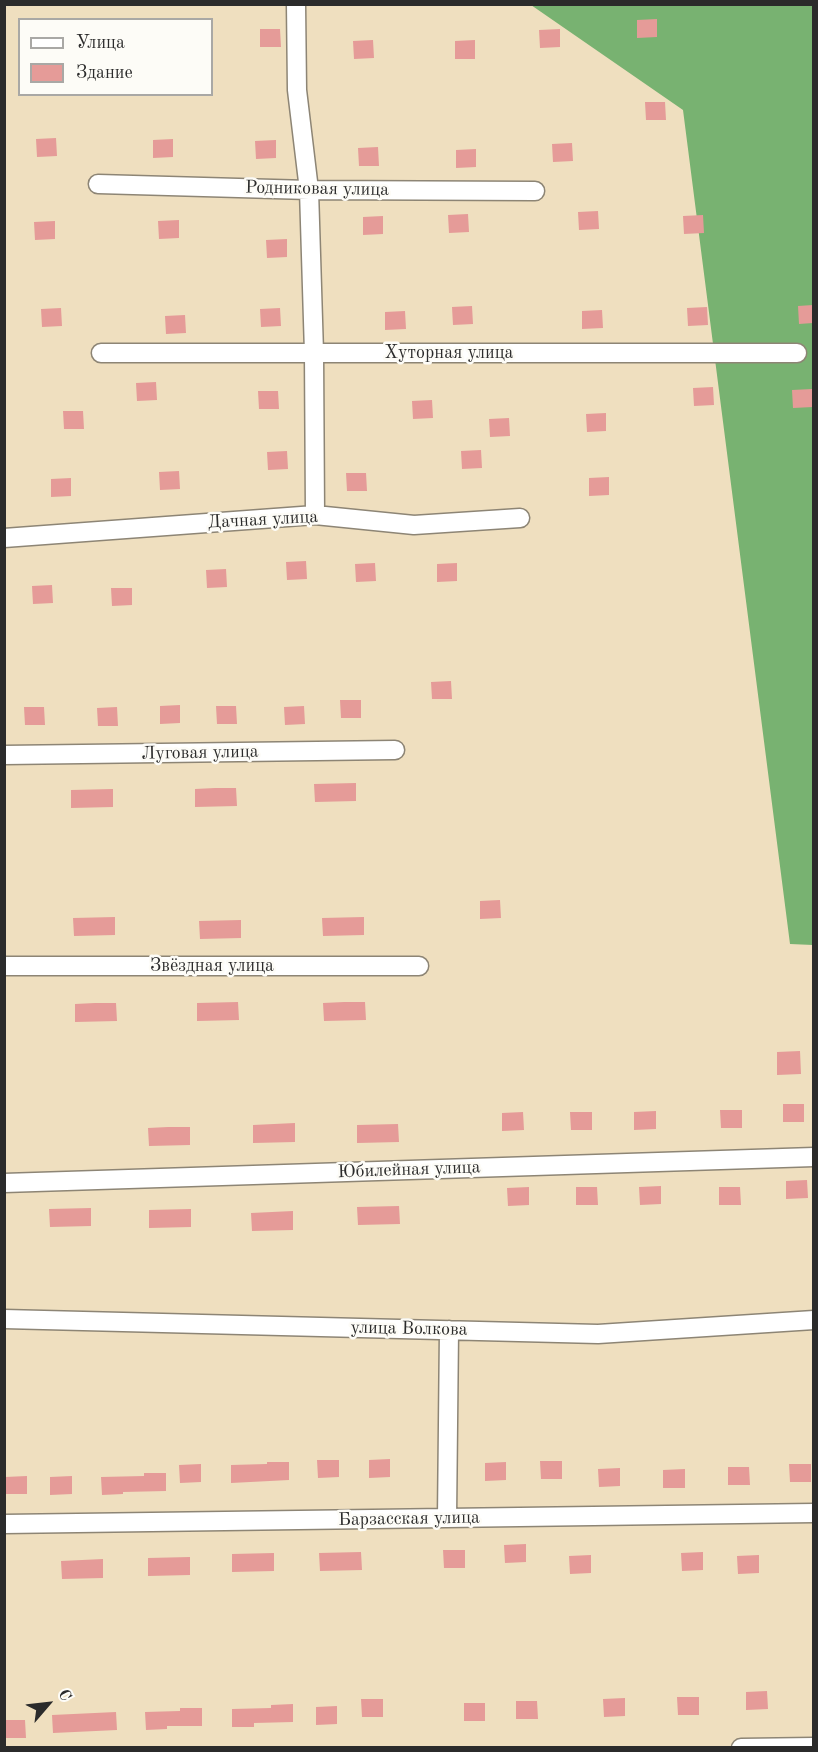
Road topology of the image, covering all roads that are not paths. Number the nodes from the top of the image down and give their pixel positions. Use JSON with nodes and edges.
{"nodes":[{"id":1,"x":296,"y":4,"type":"edge"},
{"id":2,"x":98,"y":184,"type":"dead end"},
{"id":3,"x":309,"y":189,"type":"junction"},
{"id":4,"x":535,"y":191,"type":"dead end"},
{"id":5,"x":100,"y":353,"type":"dead end"},
{"id":6,"x":314,"y":353,"type":"junction"},
{"id":7,"x":797,"y":353,"type":"dead end"},
{"id":8,"x":315,"y":515,"type":"junction"},
{"id":9,"x":520,"y":518,"type":"dead end"},
{"id":10,"x":4,"y":538,"type":"edge"},
{"id":11,"x":395,"y":750,"type":"dead end"},
{"id":12,"x":4,"y":755,"type":"edge"},
{"id":13,"x":4,"y":966,"type":"edge"},
{"id":14,"x":419,"y":966,"type":"dead end"},
{"id":15,"x":813,"y":1157,"type":"edge"},
{"id":16,"x":4,"y":1183,"type":"edge"},
{"id":17,"x":4,"y":1318,"type":"edge"},
{"id":18,"x":813,"y":1320,"type":"edge"},
{"id":19,"x":449,"y":1330,"type":"junction"},
{"id":20,"x":813,"y":1513,"type":"edge"},
{"id":21,"x":447,"y":1518,"type":"junction"},
{"id":22,"x":4,"y":1524,"type":"edge"},
{"id":23,"x":813,"y":1747,"type":"edge"},
{"id":24,"x":741,"y":1748,"type":"edge"}],
"edges":[{"from":1,"to":3,"type":"street"},
{"from":2,"to":3,"type":"street","name":"Родниковая улица"},
{"from":3,"to":4,"type":"street","name":"Родниковая улица"},
{"from":3,"to":6,"type":"street"},
{"from":5,"to":6,"type":"street","name":"Хуторная улица"},
{"from":6,"to":7,"type":"street","name":"Хуторная улица"},
{"from":6,"to":8,"type":"street"},
{"from":8,"to":9,"type":"street","name":"Дачная улица"},
{"from":8,"to":10,"type":"street","name":"Дачная улица"},
{"from":11,"to":12,"type":"street","name":"Луговая улица"},
{"from":13,"to":14,"type":"street","name":"Звёздная улица"},
{"from":15,"to":16,"type":"street","name":"Юбилейная улица"},
{"from":17,"to":19,"type":"street","name":"улица Волкова"},
{"from":18,"to":19,"type":"street","name":"улица Волкова"},
{"from":19,"to":21,"type":"street"},
{"from":20,"to":21,"type":"street","name":"Барзасская улица"},
{"from":21,"to":22,"type":"street","name":"Барзасская улица"},
{"from":23,"to":24,"type":"street"}]}
